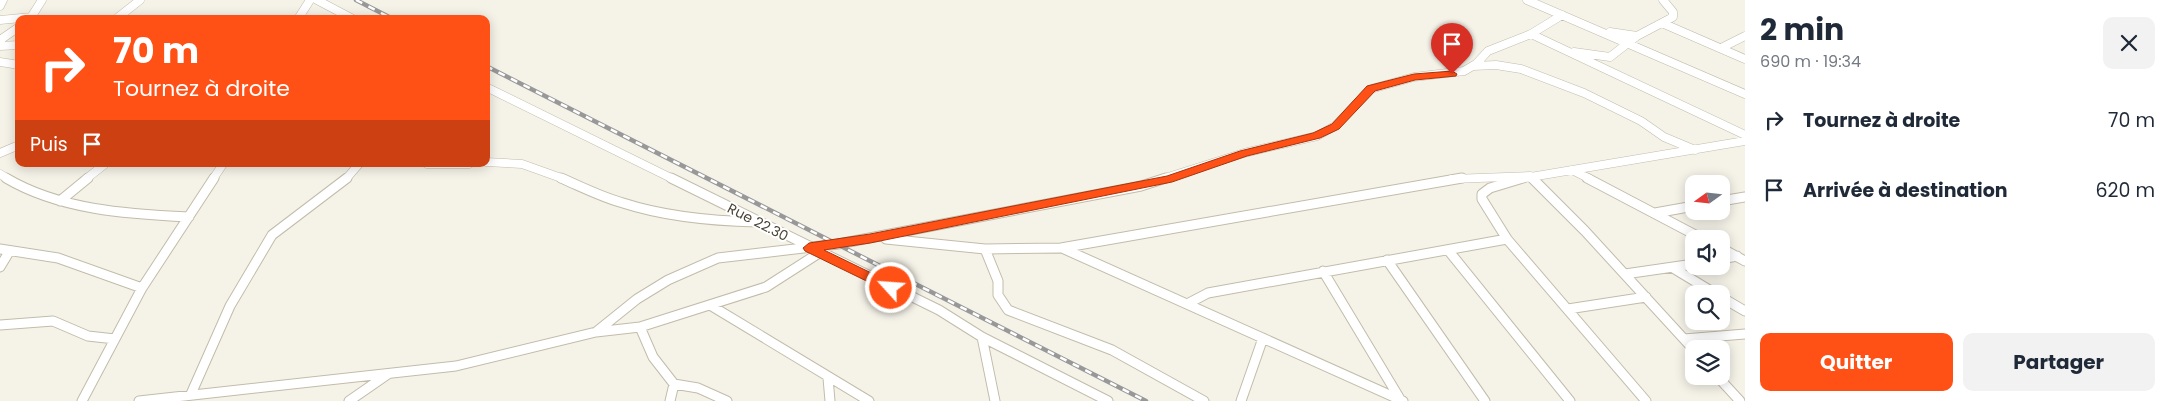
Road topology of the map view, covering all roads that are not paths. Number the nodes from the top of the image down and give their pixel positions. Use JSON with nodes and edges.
{"nodes":[{"id":1,"x":3,"y":0,"type":"edge"},
{"id":2,"x":42,"y":0,"type":"edge"},
{"id":3,"x":140,"y":0,"type":"edge"},
{"id":4,"x":310,"y":0,"type":"edge"},
{"id":5,"x":317,"y":0,"type":"edge"},
{"id":6,"x":1527,"y":0,"type":"edge"},
{"id":7,"x":1663,"y":0,"type":"edge"},
{"id":8,"x":0,"y":6,"type":"edge"},
{"id":9,"x":33,"y":15,"type":"edge"},
{"id":10,"x":121,"y":15,"type":"edge"},
{"id":11,"x":301,"y":15,"type":"edge"},
{"id":12,"x":345,"y":15,"type":"edge"},
{"id":13,"x":1562,"y":15,"type":"junction"},
{"id":14,"x":15,"y":19,"type":"edge"},
{"id":15,"x":0,"y":20,"type":"edge"},
{"id":16,"x":1662,"y":23,"type":"junction"},
{"id":17,"x":15,"y":30,"type":"edge"},
{"id":18,"x":1598,"y":31,"type":"junction"},
{"id":19,"x":1531,"y":34,"type":"junction"},
{"id":20,"x":1637,"y":36,"type":"junction"},
{"id":21,"x":1745,"y":36,"type":"edge"},
{"id":22,"x":0,"y":40,"type":"edge"},
{"id":23,"x":1628,"y":43,"type":"junction"},
{"id":24,"x":15,"y":45,"type":"edge"},
{"id":25,"x":0,"y":46,"type":"edge"},
{"id":26,"x":1721,"y":48,"type":"junction"},
{"id":27,"x":1566,"y":51,"type":"junction"},
{"id":28,"x":1745,"y":59,"type":"edge"},
{"id":29,"x":0,"y":62,"type":"edge"},
{"id":30,"x":15,"y":64,"type":"edge"},
{"id":31,"x":1473,"y":66,"type":"junction"},
{"id":32,"x":490,"y":89,"type":"edge"},
{"id":33,"x":1745,"y":94,"type":"edge"},
{"id":34,"x":1745,"y":135,"type":"edge"},
{"id":35,"x":1745,"y":141,"type":"edge"},
{"id":36,"x":15,"y":147,"type":"edge"},
{"id":37,"x":1695,"y":150,"type":"junction"},
{"id":38,"x":0,"y":153,"type":"edge"},
{"id":39,"x":490,"y":162,"type":"edge"},
{"id":40,"x":101,"y":167,"type":"edge"},
{"id":41,"x":221,"y":167,"type":"edge"},
{"id":42,"x":356,"y":167,"type":"edge"},
{"id":43,"x":1572,"y":170,"type":"junction"},
{"id":44,"x":0,"y":174,"type":"edge"},
{"id":45,"x":1530,"y":176,"type":"junction"},
{"id":46,"x":4,"y":183,"type":"edge"},
{"id":47,"x":1745,"y":197,"type":"edge"},
{"id":48,"x":1730,"y":200,"type":"edge"},
{"id":49,"x":60,"y":201,"type":"junction"},
{"id":50,"x":1685,"y":208,"type":"edge"},
{"id":51,"x":1655,"y":213,"type":"junction"},
{"id":52,"x":189,"y":217,"type":"junction"},
{"id":53,"x":760,"y":222,"type":"junction"},
{"id":54,"x":1686,"y":230,"type":"edge"},
{"id":55,"x":870,"y":239,"type":"junction"},
{"id":56,"x":1507,"y":239,"type":"junction"},
{"id":57,"x":809,"y":248,"type":"junction"},
{"id":58,"x":1062,"y":248,"type":"junction"},
{"id":59,"x":984,"y":249,"type":"junction"},
{"id":60,"x":5,"y":250,"type":"edge"},
{"id":61,"x":1448,"y":250,"type":"junction"},
{"id":62,"x":1730,"y":252,"type":"edge"},
{"id":63,"x":819,"y":253,"type":"junction"},
{"id":64,"x":1742,"y":257,"type":"edge"},
{"id":65,"x":1387,"y":260,"type":"junction"},
{"id":66,"x":1685,"y":266,"type":"edge"},
{"id":67,"x":0,"y":267,"type":"edge"},
{"id":68,"x":1673,"y":268,"type":"junction"},
{"id":69,"x":1322,"y":271,"type":"junction"},
{"id":70,"x":1625,"y":274,"type":"junction"},
{"id":71,"x":1701,"y":285,"type":"edge"},
{"id":72,"x":142,"y":288,"type":"junction"},
{"id":73,"x":1646,"y":297,"type":"junction"},
{"id":74,"x":1730,"y":302,"type":"edge"},
{"id":75,"x":1187,"y":304,"type":"junction"},
{"id":76,"x":710,"y":305,"type":"junction"},
{"id":77,"x":1568,"y":309,"type":"junction"},
{"id":78,"x":1745,"y":311,"type":"edge"},
{"id":79,"x":0,"y":325,"type":"edge"},
{"id":80,"x":640,"y":327,"type":"junction"},
{"id":81,"x":596,"y":332,"type":"junction"},
{"id":82,"x":1745,"y":334,"type":"edge"},
{"id":83,"x":982,"y":337,"type":"junction"},
{"id":84,"x":1263,"y":338,"type":"junction"},
{"id":85,"x":115,"y":339,"type":"junction"},
{"id":86,"x":1684,"y":339,"type":"joint"},
{"id":87,"x":391,"y":372,"type":"junction"},
{"id":88,"x":828,"y":378,"type":"junction"},
{"id":89,"x":674,"y":384,"type":"junction"},
{"id":90,"x":1725,"y":385,"type":"edge"},
{"id":91,"x":191,"y":394,"type":"junction"},
{"id":92,"x":1401,"y":400,"type":"edge"},
{"id":93,"x":82,"y":401,"type":"edge"},
{"id":94,"x":139,"y":401,"type":"edge"},
{"id":95,"x":350,"y":401,"type":"edge"},
{"id":96,"x":670,"y":401,"type":"edge"},
{"id":97,"x":727,"y":401,"type":"edge"},
{"id":98,"x":830,"y":401,"type":"edge"},
{"id":99,"x":868,"y":401,"type":"edge"},
{"id":100,"x":995,"y":401,"type":"edge"},
{"id":101,"x":1108,"y":401,"type":"edge"},
{"id":102,"x":1204,"y":401,"type":"edge"},
{"id":103,"x":1242,"y":401,"type":"edge"},
{"id":104,"x":1485,"y":401,"type":"edge"},
{"id":105,"x":1570,"y":401,"type":"edge"},
{"id":106,"x":1646,"y":401,"type":"edge"},
{"id":107,"x":1740,"y":401,"type":"edge"}],
"edges":[{"from":1,"to":8,"type":"street"},
{"from":2,"to":9,"type":"street"},
{"from":3,"to":10,"type":"street"},
{"from":4,"to":11,"type":"street"},
{"from":5,"to":12,"type":"street"},
{"from":6,"to":13,"type":"street"},
{"from":7,"to":16,"type":"street"},
{"from":13,"to":18,"type":"street"},
{"from":13,"to":19,"type":"street"},
{"from":14,"to":15,"type":"street"},
{"from":16,"to":20,"type":"street"},
{"from":16,"to":26,"type":"street"},
{"from":17,"to":22,"type":"street"},
{"from":18,"to":20,"type":"street"},
{"from":18,"to":23,"type":"street"},
{"from":19,"to":27,"type":"street"},
{"from":19,"to":31,"type":"street"},
{"from":20,"to":23,"type":"street"},
{"from":21,"to":26,"type":"street"},
{"from":23,"to":27,"type":"street"},
{"from":23,"to":33,"type":"street"},
{"from":24,"to":25,"type":"street"},
{"from":26,"to":28,"type":"street"},
{"from":27,"to":34,"type":"street"},
{"from":29,"to":30,"type":"street"},
{"from":31,"to":37,"type":"street"},
{"from":31,"to":55,"type":"street"},
{"from":32,"to":53,"type":"street","name":"Rue 22.30"},
{"from":35,"to":37,"type":"street"},
{"from":36,"to":38,"type":"street"},
{"from":37,"to":43,"type":"street"},
{"from":39,"to":53,"type":"street"},
{"from":40,"to":49,"type":"street"},
{"from":41,"to":52,"type":"street"},
{"from":42,"to":91,"type":"street"},
{"from":43,"to":45,"type":"street"},
{"from":43,"to":51,"type":"street"},
{"from":44,"to":46,"type":"street"},
{"from":45,"to":56,"type":"street"},
{"from":45,"to":58,"type":"street"},
{"from":45,"to":70,"type":"street"},
{"from":46,"to":49,"type":"street"},
{"from":47,"to":48,"type":"street"},
{"from":49,"to":52,"type":"street"},
{"from":50,"to":51,"type":"street"},
{"from":51,"to":54,"type":"street"},
{"from":52,"to":72,"type":"street"},
{"from":53,"to":57,"type":"street","name":"Rue 22.30"},
{"from":55,"to":57,"type":"street"},
{"from":55,"to":59,"type":"street"},
{"from":56,"to":61,"type":"street"},
{"from":56,"to":77,"type":"street"},
{"from":57,"to":63,"type":"street","name":"Rue 22.30"},
{"from":57,"to":81,"type":"street"},
{"from":58,"to":59,"type":"street"},
{"from":58,"to":75,"type":"street"},
{"from":59,"to":102,"type":"street"},
{"from":60,"to":67,"type":"street"},
{"from":60,"to":72,"type":"street"},
{"from":61,"to":65,"type":"street"},
{"from":61,"to":105,"type":"street"},
{"from":62,"to":64,"type":"street"},
{"from":63,"to":76,"type":"street"},
{"from":63,"to":83,"type":"street","name":"Rue 22.30"},
{"from":65,"to":69,"type":"street"},
{"from":65,"to":104,"type":"street"},
{"from":66,"to":68,"type":"street"},
{"from":68,"to":70,"type":"street"},
{"from":68,"to":71,"type":"street"},
{"from":69,"to":75,"type":"street"},
{"from":69,"to":92,"type":"street"},
{"from":70,"to":73,"type":"street"},
{"from":72,"to":85,"type":"street"},
{"from":73,"to":77,"type":"street"},
{"from":73,"to":86,"type":"street"},
{"from":74,"to":78,"type":"street"},
{"from":75,"to":84,"type":"street"},
{"from":76,"to":80,"type":"street"},
{"from":76,"to":88,"type":"street"},
{"from":77,"to":106,"type":"street"},
{"from":79,"to":85,"type":"street"},
{"from":80,"to":81,"type":"street"},
{"from":80,"to":89,"type":"street"},
{"from":81,"to":87,"type":"street"},
{"from":82,"to":86,"type":"street"},
{"from":83,"to":100,"type":"street"},
{"from":83,"to":101,"type":"street","name":"Rue 22.30"},
{"from":84,"to":92,"type":"street"},
{"from":84,"to":103,"type":"street"},
{"from":85,"to":93,"type":"street"},
{"from":87,"to":91,"type":"street"},
{"from":87,"to":95,"type":"street"},
{"from":88,"to":98,"type":"street"},
{"from":88,"to":99,"type":"street"},
{"from":89,"to":96,"type":"street"},
{"from":89,"to":97,"type":"street"},
{"from":90,"to":107,"type":"street"},
{"from":91,"to":94,"type":"street"}]}
